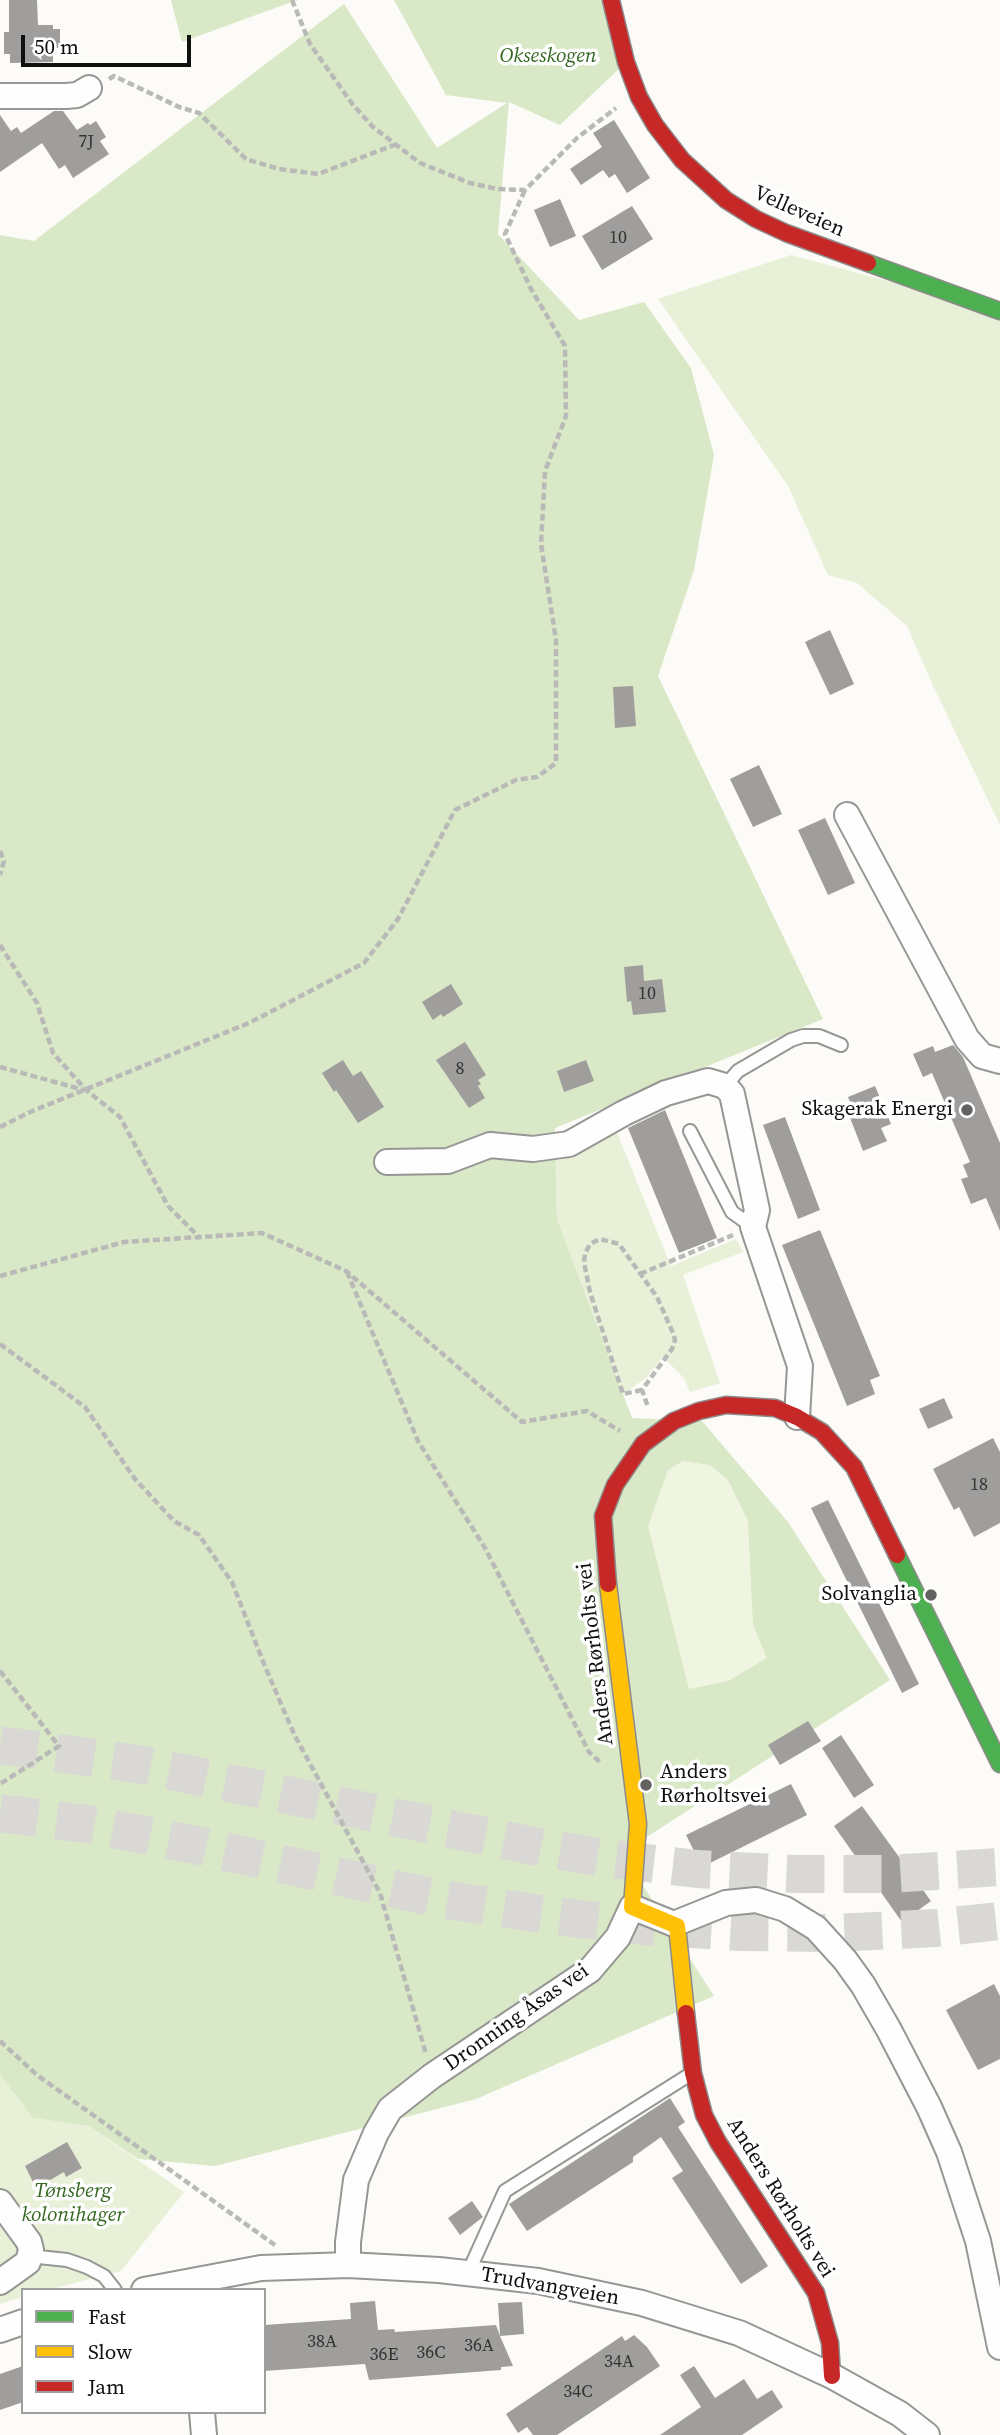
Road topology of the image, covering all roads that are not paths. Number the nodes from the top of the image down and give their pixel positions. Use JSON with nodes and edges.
{"nodes":[{"id":1,"x":611,"y":0,"type":"edge"},
{"id":2,"x":89,"y":88,"type":"road end"},
{"id":3,"x":0,"y":96,"type":"edge"},
{"id":4,"x":1000,"y":311,"type":"edge"},
{"id":5,"x":847,"y":815,"type":"dead end"},
{"id":6,"x":841,"y":1045,"type":"dead end"},
{"id":7,"x":1000,"y":1061,"type":"edge"},
{"id":8,"x":725,"y":1086,"type":"junction"},
{"id":9,"x":690,"y":1131,"type":"dead end"},
{"id":10,"x":387,"y":1162,"type":"dead end"},
{"id":11,"x":753,"y":1227,"type":"junction"},
{"id":12,"x":797,"y":1417,"type":"junction"},
{"id":13,"x":1000,"y":1764,"type":"edge"},
{"id":14,"x":632,"y":1907,"type":"junction"},
{"id":15,"x":693,"y":2073,"type":"junction"},
{"id":16,"x":0,"y":2202,"type":"edge"},
{"id":17,"x":29,"y":2256,"type":"junction"},
{"id":18,"x":348,"y":2265,"type":"junction"},
{"id":19,"x":468,"y":2273,"type":"junction"},
{"id":20,"x":0,"y":2282,"type":"edge"},
{"id":21,"x":190,"y":2285,"type":"edge"},
{"id":22,"x":113,"y":2288,"type":"edge"},
{"id":23,"x":162,"y":2288,"type":"edge"},
{"id":24,"x":21,"y":2323,"type":"edge"},
{"id":25,"x":0,"y":2330,"type":"edge"},
{"id":26,"x":1000,"y":2347,"type":"edge"},
{"id":27,"x":832,"y":2376,"type":"junction"},
{"id":28,"x":202,"y":2414,"type":"edge"},
{"id":29,"x":204,"y":2435,"type":"edge"},
{"id":30,"x":927,"y":2435,"type":"edge"}],
"edges":[{"from":1,"to":4,"type":"street","name":"Velleveien"},
{"from":2,"to":3,"type":"street"},
{"from":5,"to":7,"type":"street"},
{"from":6,"to":8,"type":"lane"},
{"from":8,"to":10,"type":"street"},
{"from":8,"to":11,"type":"street"},
{"from":9,"to":11,"type":"lane"},
{"from":11,"to":12,"type":"street"},
{"from":12,"to":13,"type":"street","name":"Anders Rørholts vei"},
{"from":12,"to":14,"type":"street","name":"Anders Rørholts vei"},
{"from":14,"to":15,"type":"street","name":"Anders Rørholts vei"},
{"from":14,"to":18,"type":"street","name":"Dronning Åsas vei"},
{"from":14,"to":26,"type":"street"},
{"from":15,"to":19,"type":"lane"},
{"from":15,"to":27,"type":"street","name":"Anders Rørholts vei"},
{"from":16,"to":17,"type":"street"},
{"from":17,"to":20,"type":"street"},
{"from":17,"to":22,"type":"lane"},
{"from":18,"to":19,"type":"street","name":"Trudvangveien"},
{"from":18,"to":21,"type":"street","name":"Trudvangveien"},
{"from":19,"to":27,"type":"street","name":"Trudvangveien"},
{"from":21,"to":23,"type":"street","name":"Trudvangveien"},
{"from":24,"to":25,"type":"street"},
{"from":27,"to":30,"type":"street","name":"Trudvangveien"},
{"from":28,"to":29,"type":"street"}]}
